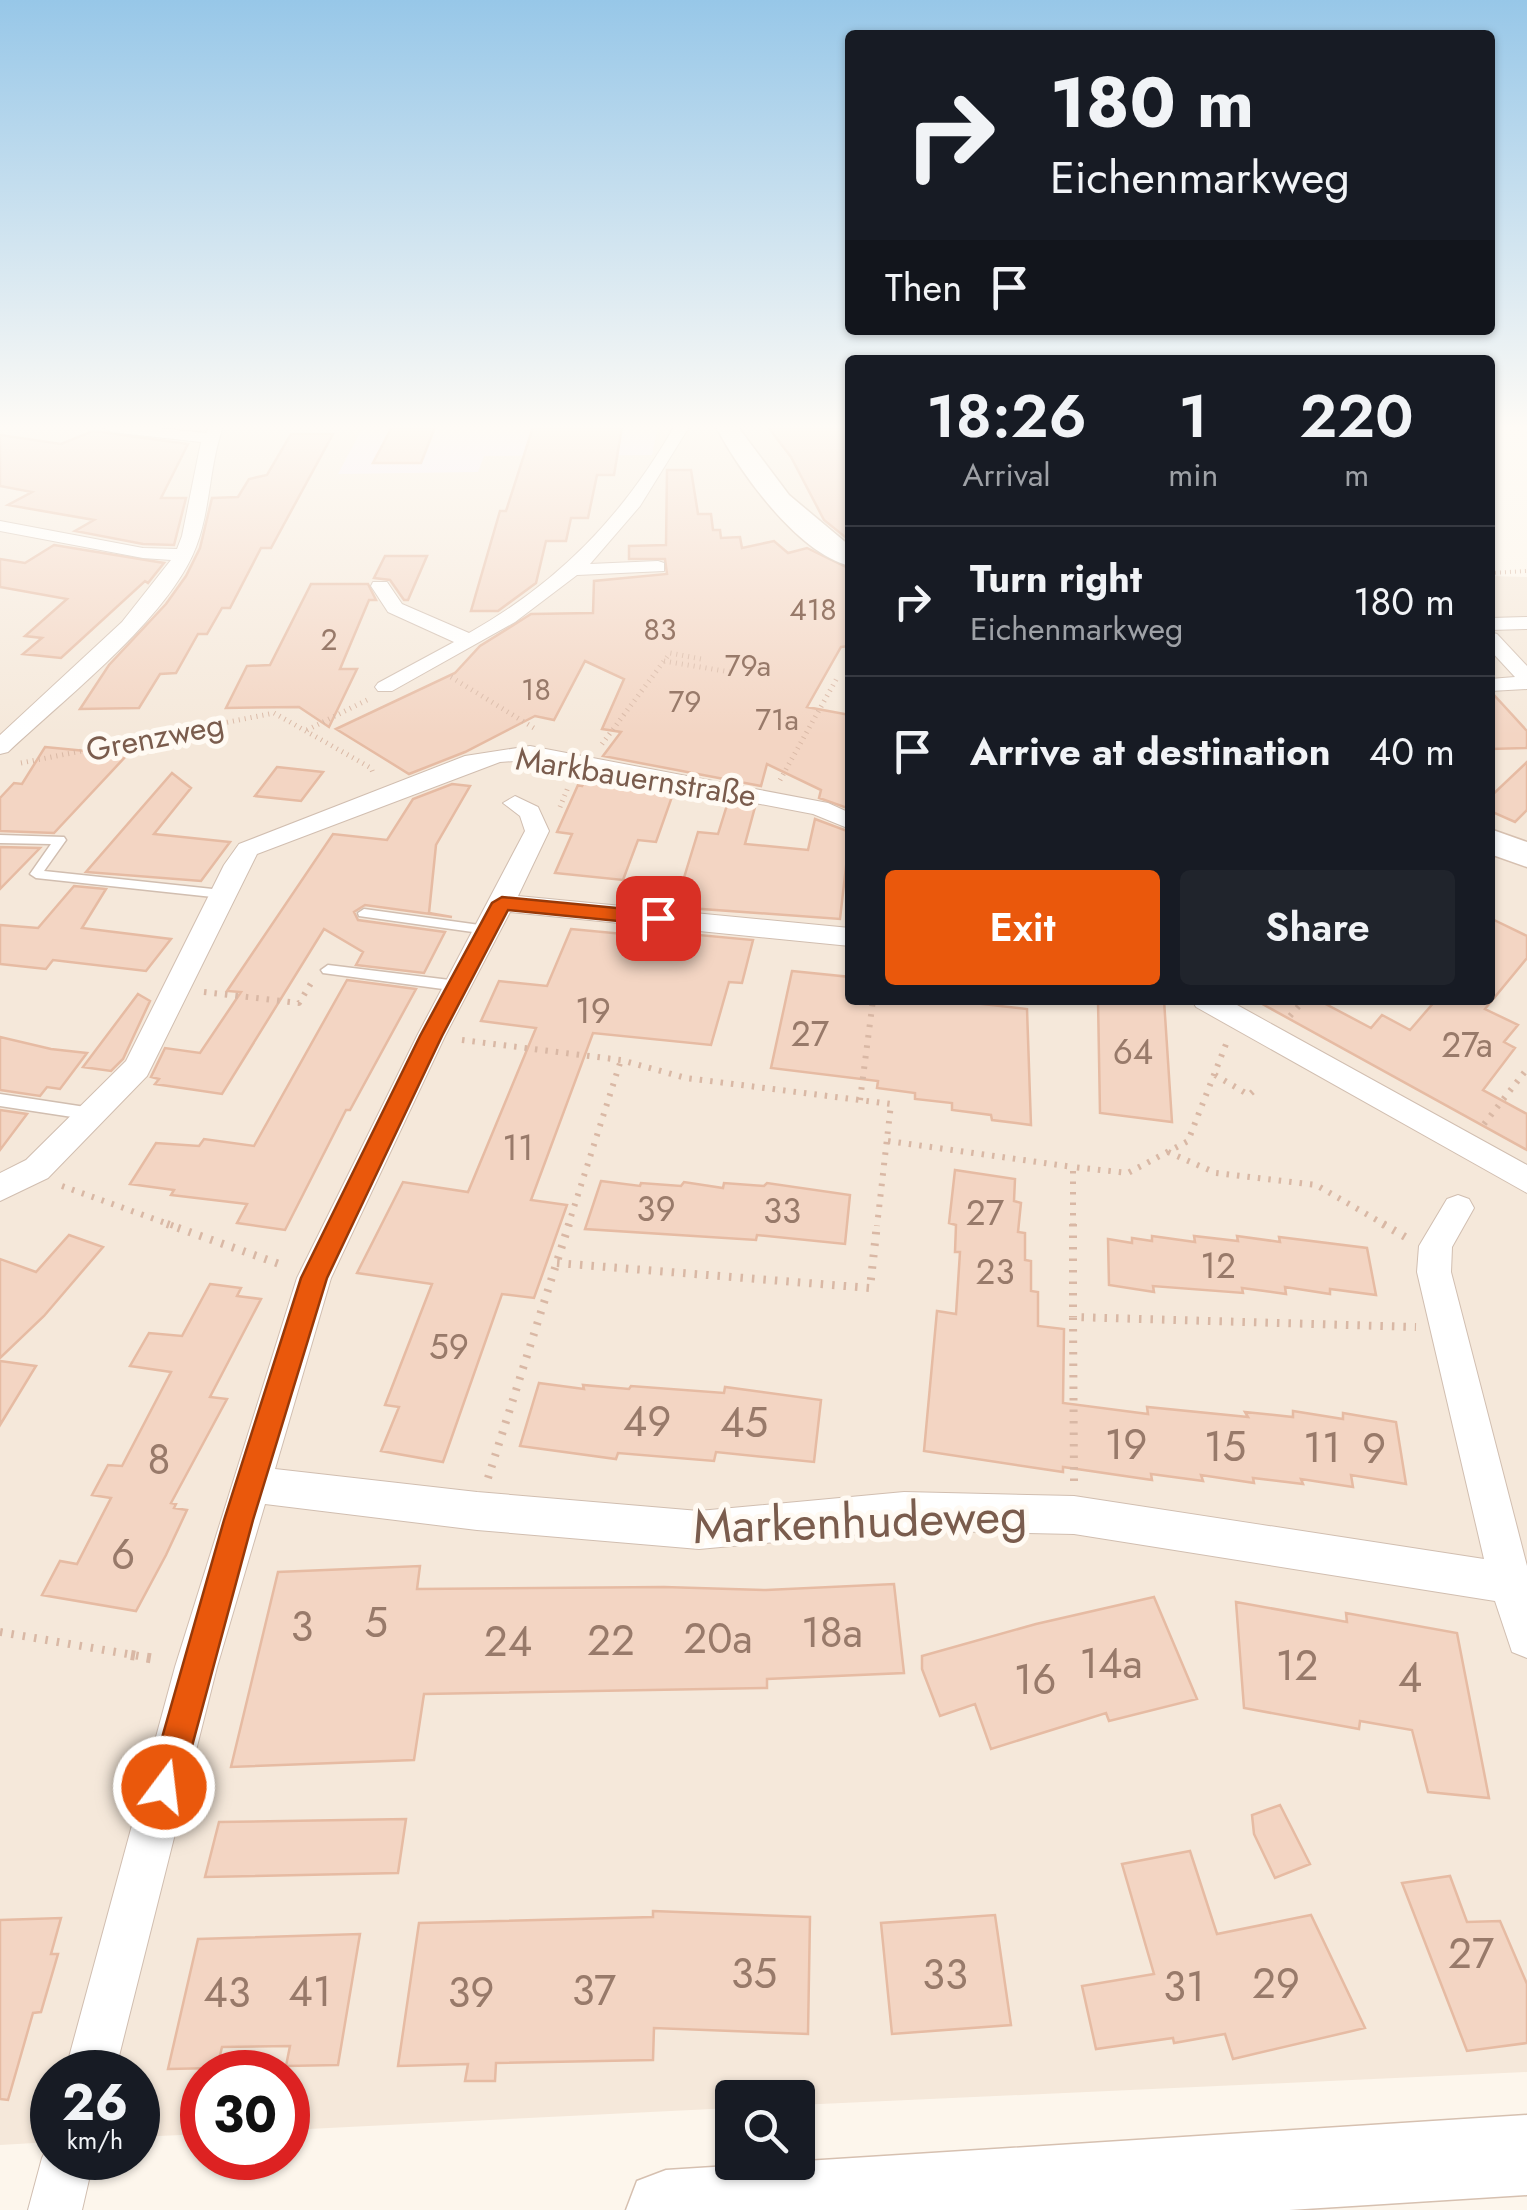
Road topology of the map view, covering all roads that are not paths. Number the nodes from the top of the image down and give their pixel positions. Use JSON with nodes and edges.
{"nodes":[{"id":1,"x":22,"y":530,"type":"edge"},
{"id":2,"x":192,"y":530,"type":"edge"},
{"id":3,"x":606,"y":530,"type":"edge"},
{"id":4,"x":809,"y":530,"type":"edge"},
{"id":5,"x":184,"y":554,"type":"junction"},
{"id":6,"x":845,"y":555,"type":"edge"},
{"id":7,"x":658,"y":567,"type":"dead end"},
{"id":8,"x":574,"y":570,"type":"junction"},
{"id":9,"x":380,"y":586,"type":"dead end"},
{"id":10,"x":1527,"y":623,"type":"edge"},
{"id":11,"x":1495,"y":624,"type":"edge"},
{"id":12,"x":467,"y":640,"type":"junction"},
{"id":13,"x":1495,"y":644,"type":"edge"},
{"id":14,"x":1527,"y":681,"type":"edge"},
{"id":15,"x":1495,"y":684,"type":"edge"},
{"id":16,"x":385,"y":687,"type":"road end"},
{"id":17,"x":0,"y":747,"type":"edge"},
{"id":18,"x":515,"y":803,"type":"dead end"},
{"id":19,"x":845,"y":820,"type":"edge"},
{"id":20,"x":0,"y":839,"type":"edge"},
{"id":21,"x":1495,"y":842,"type":"edge"},
{"id":22,"x":1527,"y":856,"type":"edge"},
{"id":23,"x":222,"y":894,"type":"junction"},
{"id":24,"x":364,"y":912,"type":"dead end"},
{"id":25,"x":494,"y":917,"type":"junction"},
{"id":26,"x":845,"y":936,"type":"edge"},
{"id":27,"x":328,"y":970,"type":"road end"},
{"id":28,"x":458,"y":986,"type":"junction"},
{"id":29,"x":1215,"y":1005,"type":"edge"},
{"id":30,"x":0,"y":1100,"type":"edge"},
{"id":31,"x":92,"y":1114,"type":"junction"},
{"id":32,"x":1527,"y":1180,"type":"edge"},
{"id":33,"x":0,"y":1188,"type":"edge"},
{"id":34,"x":1458,"y":1208,"type":"dead end"},
{"id":35,"x":249,"y":1484,"type":"junction"},
{"id":36,"x":1519,"y":1585,"type":"edge"},
{"id":37,"x":1527,"y":1636,"type":"edge"},
{"id":38,"x":96,"y":2050,"type":"edge"},
{"id":39,"x":1527,"y":2155,"type":"edge"},
{"id":40,"x":62,"y":2180,"type":"edge"},
{"id":41,"x":55,"y":2210,"type":"edge"},
{"id":42,"x":666,"y":2210,"type":"edge"}],
"edges":[{"from":1,"to":5,"type":"street"},
{"from":2,"to":5,"type":"street","name":"Grenzweg"},
{"from":3,"to":8,"type":"street"},
{"from":4,"to":6,"type":"main road"},
{"from":5,"to":17,"type":"street","name":"Grenzweg"},
{"from":7,"to":8,"type":"street"},
{"from":8,"to":12,"type":"street"},
{"from":9,"to":12,"type":"street"},
{"from":10,"to":11,"type":"street"},
{"from":12,"to":16,"type":"street"},
{"from":13,"to":14,"type":"street"},
{"from":14,"to":15,"type":"street"},
{"from":18,"to":25,"type":"street"},
{"from":19,"to":23,"type":"street","name":"Markbauernstraße"},
{"from":20,"to":23,"type":"lane"},
{"from":21,"to":22,"type":"main road"},
{"from":23,"to":31,"type":"street","name":"Markbauernstraße"},
{"from":24,"to":25,"type":"lane"},
{"from":25,"to":26,"type":"street"},
{"from":25,"to":28,"type":"street"},
{"from":27,"to":28,"type":"lane"},
{"from":28,"to":35,"type":"street"},
{"from":29,"to":32,"type":"street"},
{"from":30,"to":31,"type":"lane"},
{"from":31,"to":33,"type":"street","name":"Markbauernstraße"},
{"from":34,"to":36,"type":"street"},
{"from":35,"to":36,"type":"street","name":"Markenhudeweg"},
{"from":35,"to":38,"type":"street"},
{"from":36,"to":37,"type":"street"},
{"from":39,"to":42,"type":"main road"},
{"from":40,"to":41,"type":"street"}]}
